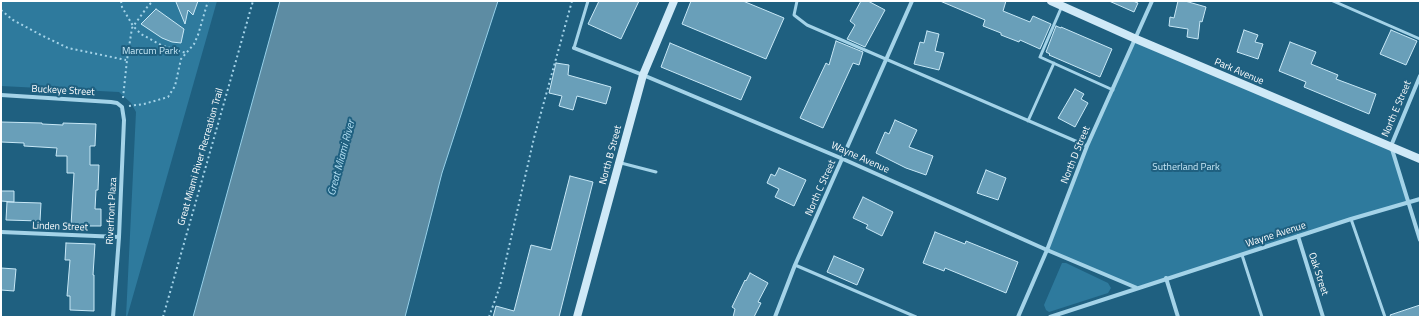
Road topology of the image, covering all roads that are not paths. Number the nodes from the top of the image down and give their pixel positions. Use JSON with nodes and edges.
{"nodes":[{"id":1,"x":588,"y":1,"type":"edge"},
{"id":2,"x":674,"y":1,"type":"edge"},
{"id":3,"x":797,"y":1,"type":"edge"},
{"id":4,"x":912,"y":1,"type":"edge"},
{"id":5,"x":1051,"y":1,"type":"edge"},
{"id":6,"x":1152,"y":1,"type":"edge"},
{"id":7,"x":1333,"y":1,"type":"edge"},
{"id":8,"x":1062,"y":6,"type":"junction"},
{"id":9,"x":1136,"y":39,"type":"junction"},
{"id":10,"x":1420,"y":39,"type":"edge"},
{"id":11,"x":574,"y":48,"type":"joint"},
{"id":12,"x":885,"y":60,"type":"junction"},
{"id":13,"x":1054,"y":64,"type":"junction"},
{"id":14,"x":643,"y":75,"type":"junction"},
{"id":15,"x":1420,"y":76,"type":"edge"},
{"id":16,"x":1113,"y":90,"type":"junction"},
{"id":17,"x":1,"y":95,"type":"edge"},
{"id":18,"x":122,"y":107,"type":"joint"},
{"id":19,"x":1028,"y":121,"type":"junction"},
{"id":20,"x":1087,"y":146,"type":"junction"},
{"id":21,"x":1391,"y":146,"type":"junction"},
{"id":22,"x":843,"y":159,"type":"junction"},
{"id":23,"x":1420,"y":159,"type":"edge"},
{"id":24,"x":619,"y":162,"type":"junction"},
{"id":25,"x":656,"y":172,"type":"dead end"},
{"id":26,"x":1420,"y":198,"type":"edge"},
{"id":27,"x":1408,"y":202,"type":"junction"},
{"id":28,"x":1351,"y":219,"type":"junction"},
{"id":29,"x":1,"y":232,"type":"edge"},
{"id":30,"x":1298,"y":236,"type":"junction"},
{"id":31,"x":119,"y":237,"type":"junction"},
{"id":32,"x":1420,"y":240,"type":"edge"},
{"id":33,"x":1047,"y":250,"type":"junction"},
{"id":34,"x":1242,"y":254,"type":"junction"},
{"id":35,"x":795,"y":265,"type":"junction"},
{"id":36,"x":1166,"y":278,"type":"junction"},
{"id":37,"x":1137,"y":288,"type":"junction"},
{"id":38,"x":113,"y":317,"type":"edge"},
{"id":39,"x":577,"y":317,"type":"edge"},
{"id":40,"x":775,"y":317,"type":"edge"},
{"id":41,"x":916,"y":317,"type":"edge"},
{"id":42,"x":1018,"y":317,"type":"edge"},
{"id":43,"x":1050,"y":317,"type":"edge"},
{"id":44,"x":1178,"y":317,"type":"edge"},
{"id":45,"x":1262,"y":317,"type":"edge"},
{"id":46,"x":1323,"y":317,"type":"edge"},
{"id":47,"x":1385,"y":317,"type":"edge"}],
"edges":[{"from":1,"to":11,"type":"lane"},
{"from":2,"to":14,"type":"main road","name":"North B Street"},
{"from":3,"to":12,"type":"lane"},
{"from":4,"to":12,"type":"street","name":"North C Street"},
{"from":5,"to":8,"type":"main road","name":"Park Avenue"},
{"from":6,"to":9,"type":"street","name":"North D Street"},
{"from":7,"to":10,"type":"lane"},
{"from":8,"to":9,"type":"main road","name":"Park Avenue"},
{"from":8,"to":13,"type":"lane"},
{"from":9,"to":16,"type":"street","name":"North D Street"},
{"from":9,"to":21,"type":"main road","name":"Park Avenue"},
{"from":11,"to":14,"type":"street","name":"Wayne Avenue"},
{"from":12,"to":19,"type":"lane"},
{"from":12,"to":22,"type":"street","name":"North C Street"},
{"from":13,"to":16,"type":"lane"},
{"from":13,"to":19,"type":"lane"},
{"from":14,"to":22,"type":"street","name":"Wayne Avenue"},
{"from":14,"to":24,"type":"main road","name":"North B Street"},
{"from":15,"to":21,"type":"street","name":"North E Street"},
{"from":16,"to":20,"type":"street","name":"North D Street"},
{"from":17,"to":18,"type":"street","name":"Buckeye Street"},
{"from":18,"to":31,"type":"street","name":"Riverfront Plaza"},
{"from":19,"to":20,"type":"lane"},
{"from":20,"to":33,"type":"street","name":"North D Street"},
{"from":21,"to":23,"type":"main road","name":"Park Avenue"},
{"from":21,"to":27,"type":"street","name":"North E Street"},
{"from":22,"to":33,"type":"street","name":"Wayne Avenue"},
{"from":22,"to":35,"type":"street","name":"North C Street"},
{"from":24,"to":25,"type":"lane"},
{"from":24,"to":39,"type":"main road","name":"North B Street"},
{"from":26,"to":27,"type":"street","name":"Wayne Avenue"},
{"from":27,"to":28,"type":"street","name":"Wayne Avenue"},
{"from":27,"to":32,"type":"street","name":"North E Street"},
{"from":28,"to":30,"type":"street","name":"Wayne Avenue"},
{"from":28,"to":47,"type":"lane"},
{"from":29,"to":31,"type":"street","name":"Linden Street"},
{"from":30,"to":34,"type":"street","name":"Wayne Avenue"},
{"from":30,"to":46,"type":"street","name":"Oak Street"},
{"from":31,"to":38,"type":"street","name":"Riverfront Plaza"},
{"from":33,"to":37,"type":"street","name":"Wayne Avenue"},
{"from":33,"to":42,"type":"street","name":"North D Street"},
{"from":34,"to":36,"type":"street","name":"Wayne Avenue"},
{"from":34,"to":45,"type":"lane"},
{"from":35,"to":40,"type":"street","name":"North C Street"},
{"from":35,"to":41,"type":"lane"},
{"from":36,"to":37,"type":"street","name":"Wayne Avenue"},
{"from":36,"to":44,"type":"street"},
{"from":37,"to":43,"type":"street","name":"Wayne Avenue"}]}
